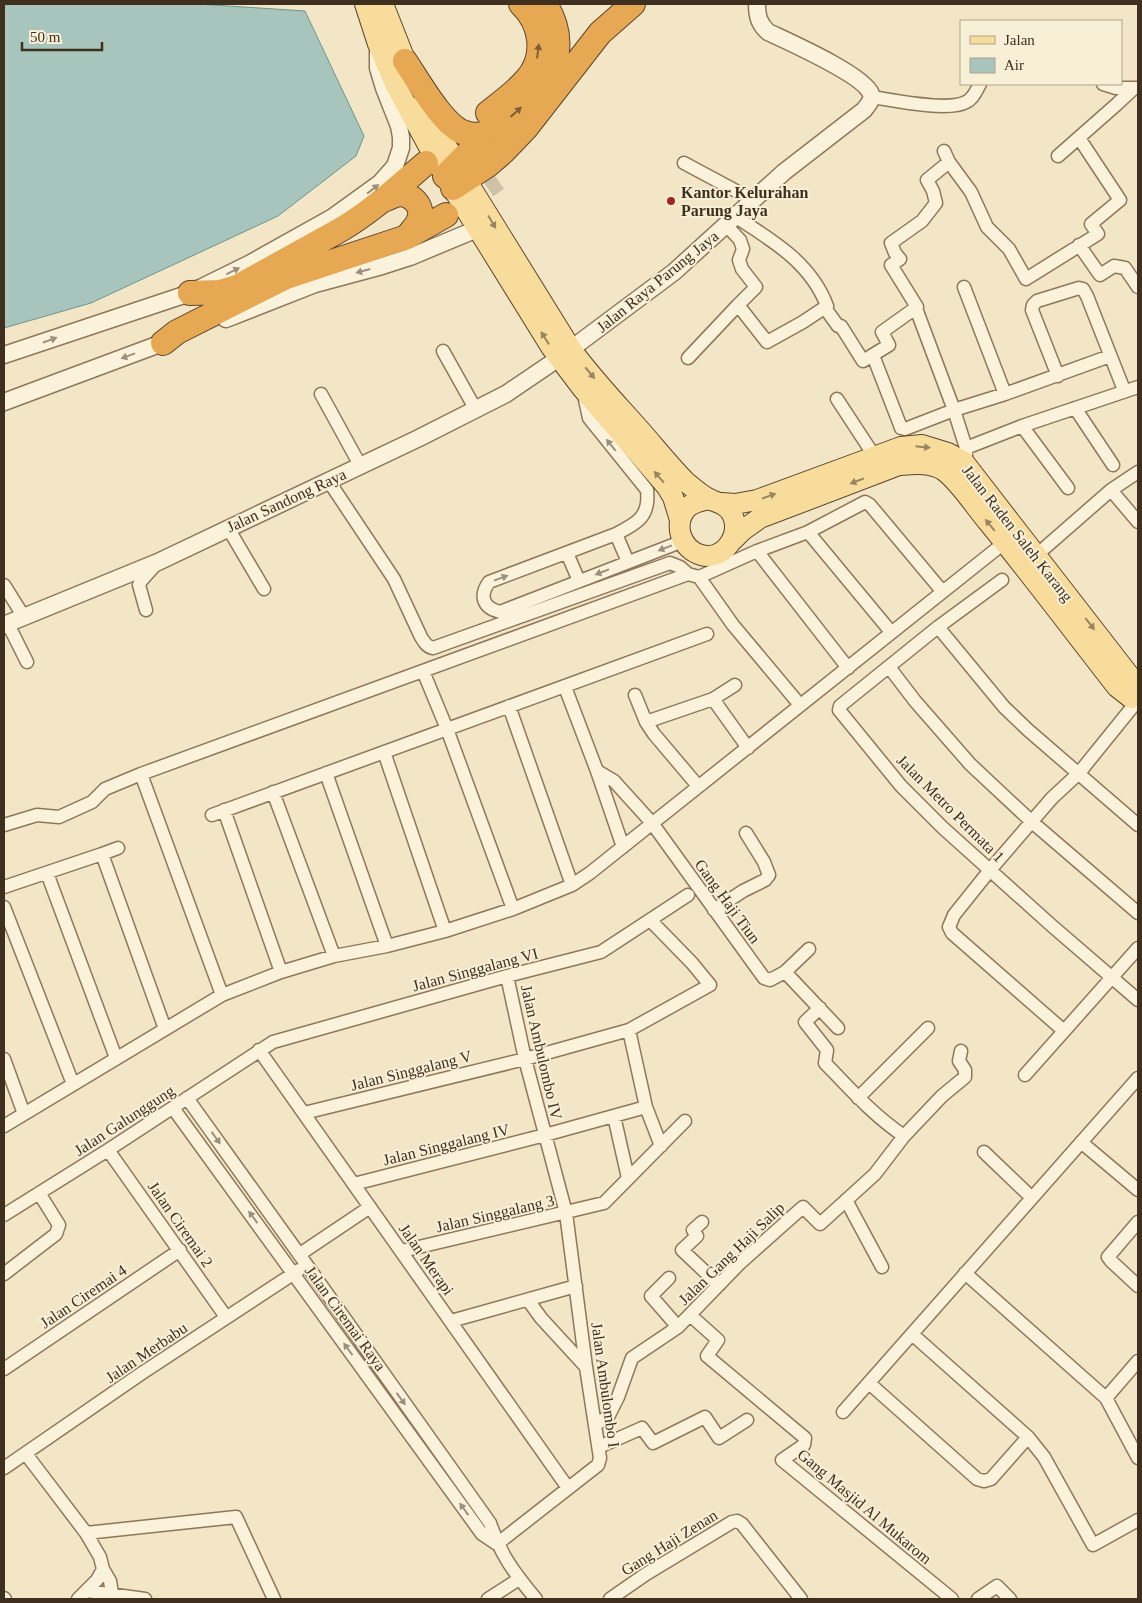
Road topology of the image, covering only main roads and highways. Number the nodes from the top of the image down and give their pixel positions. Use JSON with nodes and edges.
{"nodes":[{"id":1,"x":365,"y":4,"type":"edge"},
{"id":2,"x":383,"y":4,"type":"edge"},
{"id":3,"x":521,"y":4,"type":"edge"},
{"id":4,"x":545,"y":4,"type":"edge"},
{"id":5,"x":626,"y":10,"type":"edge"},
{"id":6,"x":405,"y":61,"type":"junction"},
{"id":7,"x":488,"y":123,"type":"junction"},
{"id":8,"x":449,"y":174,"type":"junction"},
{"id":9,"x":496,"y":179,"type":"tunnel mouth"},
{"id":10,"x":386,"y":199,"type":"junction"},
{"id":11,"x":446,"y":215,"type":"tunnel mouth"},
{"id":12,"x":407,"y":237,"type":"junction"},
{"id":13,"x":190,"y":293,"type":"road end"},
{"id":14,"x":163,"y":343,"type":"road end"},
{"id":15,"x":565,"y":354,"type":"junction"},
{"id":16,"x":716,"y":501,"type":"junction"},
{"id":17,"x":680,"y":520,"type":"junction"},
{"id":18,"x":1011,"y":537,"type":"junction"},
{"id":19,"x":733,"y":540,"type":"junction"},
{"id":20,"x":1136,"y":697,"type":"edge"}],
"edges":[{"from":1,"to":8,"type":"main road"},
{"from":2,"to":6,"type":"main road"},
{"from":7,"to":3,"type":"highway","one_way":true},
{"from":7,"to":4,"type":"highway","one_way":true},
{"from":5,"to":8,"type":"highway"},
{"from":5,"to":9,"type":"highway"},
{"from":6,"to":7,"type":"highway"},
{"from":6,"to":8,"type":"main road"},
{"from":7,"to":8,"type":"highway"},
{"from":8,"to":10,"type":"highway"},
{"from":8,"to":15,"type":"main road","one_way":true},
{"from":15,"to":8,"type":"main road","one_way":true},
{"from":10,"to":12,"type":"highway"},
{"from":10,"to":13,"type":"highway"},
{"from":11,"to":12,"type":"highway"},
{"from":12,"to":14,"type":"highway"},
{"from":15,"to":16,"type":"main road","one_way":true},
{"from":17,"to":15,"type":"main road","one_way":true},
{"from":16,"to":17,"type":"main road"},
{"from":16,"to":18,"type":"main road","name":"Jalan Raden Saleh Karang","one_way":true},
{"from":16,"to":19,"type":"main road"},
{"from":17,"to":19,"type":"main road"},
{"from":18,"to":19,"type":"main road","name":"Jalan Raden Saleh Karang","one_way":true},
{"from":18,"to":20,"type":"main road","name":"Jalan Raden Saleh Karang"}]}
